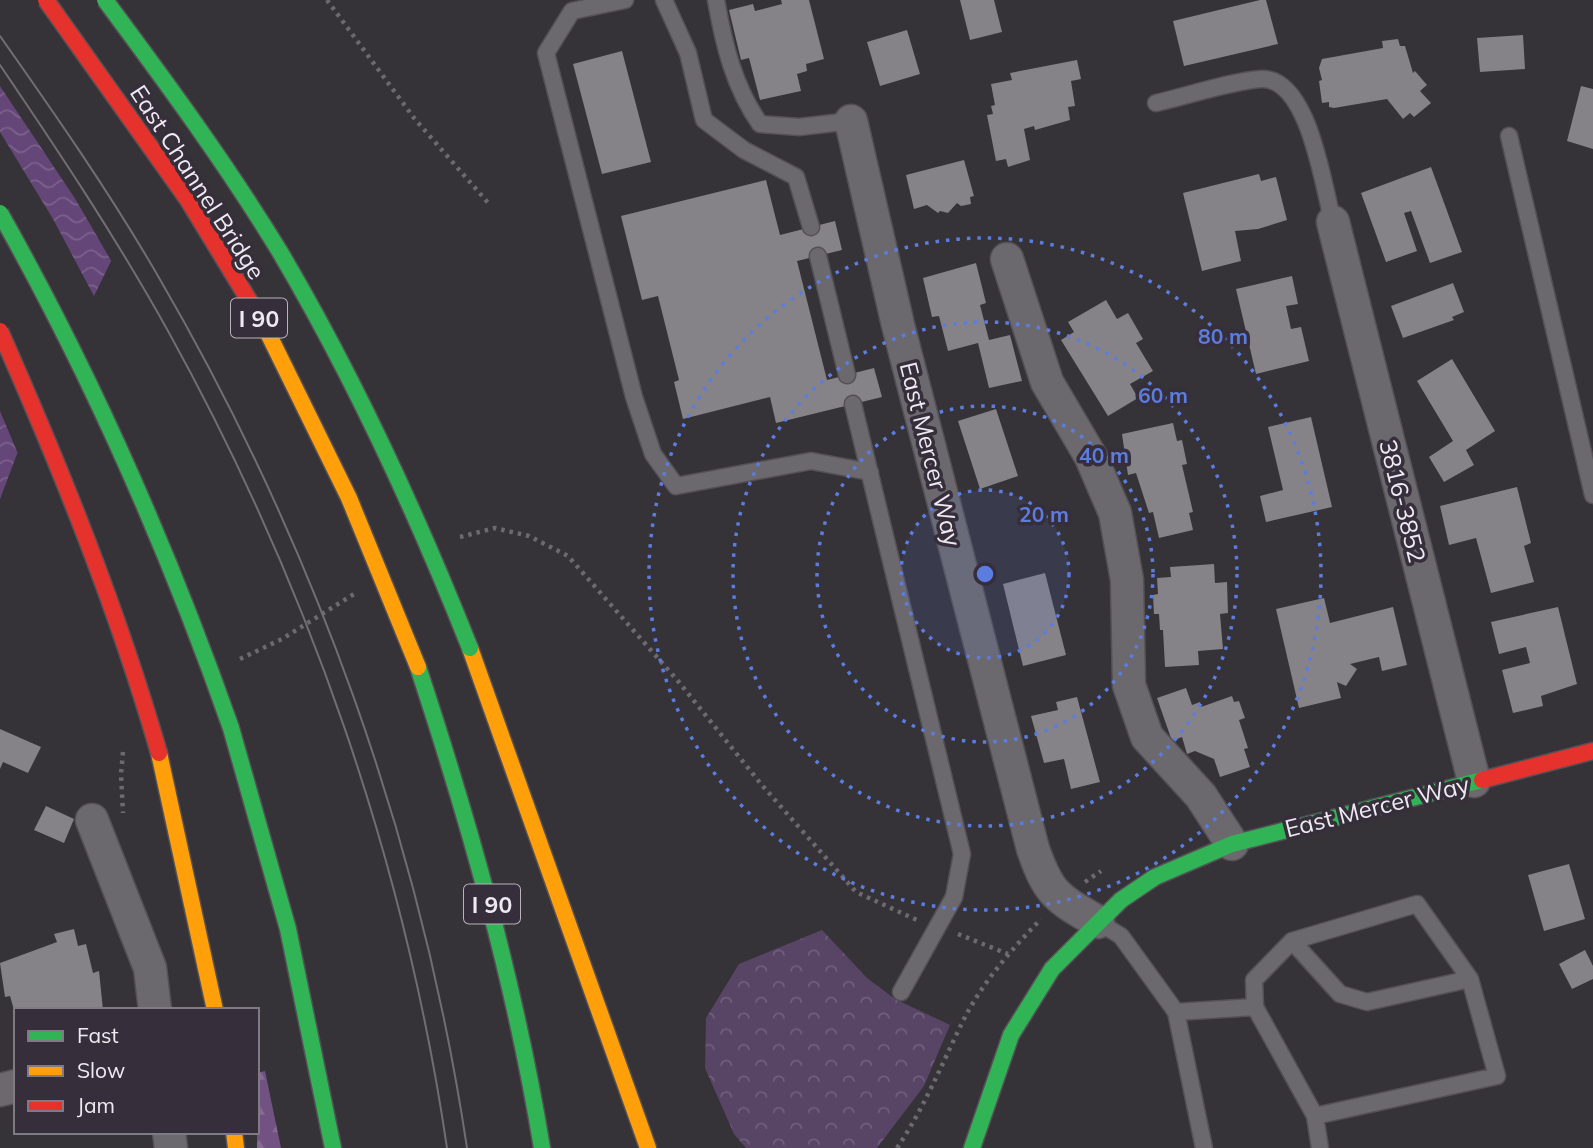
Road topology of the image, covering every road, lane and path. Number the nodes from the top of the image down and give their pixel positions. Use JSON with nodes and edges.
{"nodes":[{"id":1,"x":46,"y":0,"type":"edge"},
{"id":2,"x":104,"y":0,"type":"edge"},
{"id":3,"x":327,"y":0,"type":"edge"},
{"id":4,"x":625,"y":0,"type":"edge"},
{"id":5,"x":664,"y":0,"type":"edge"},
{"id":6,"x":716,"y":0,"type":"edge"},
{"id":7,"x":1156,"y":103,"type":"dead end"},
{"id":8,"x":851,"y":121,"type":"joint"},
{"id":9,"x":1509,"y":136,"type":"dead end"},
{"id":10,"x":490,"y":205,"type":"dead end"},
{"id":11,"x":0,"y":213,"type":"edge"},
{"id":12,"x":1333,"y":222,"type":"joint"},
{"id":13,"x":811,"y":227,"type":"dead end"},
{"id":14,"x":818,"y":256,"type":"dead end"},
{"id":15,"x":1007,"y":259,"type":"dead end"},
{"id":16,"x":0,"y":331,"type":"edge"},
{"id":17,"x":847,"y":375,"type":"dead end"},
{"id":18,"x":853,"y":404,"type":"dead end"},
{"id":19,"x":870,"y":472,"type":"junction"},
{"id":20,"x":1593,"y":495,"type":"edge"},
{"id":21,"x":455,"y":539,"type":"dead end"},
{"id":22,"x":362,"y":590,"type":"dead end"},
{"id":23,"x":236,"y":660,"type":"dead end"},
{"id":24,"x":1593,"y":751,"type":"edge"},
{"id":25,"x":1474,"y":781,"type":"junction"},
{"id":26,"x":92,"y":820,"type":"dead end"},
{"id":27,"x":1232,"y":844,"type":"junction"},
{"id":28,"x":1059,"y":900,"type":"junction"},
{"id":29,"x":1098,"y":922,"type":"junction"},
{"id":30,"x":936,"y":926,"type":"junction"},
{"id":31,"x":1292,"y":941,"type":"junction"},
{"id":32,"x":1008,"y":954,"type":"junction"},
{"id":33,"x":1470,"y":979,"type":"junction"},
{"id":34,"x":901,"y":992,"type":"dead end"},
{"id":35,"x":1255,"y":1007,"type":"junction"},
{"id":36,"x":155,"y":1008,"type":"edge"},
{"id":37,"x":215,"y":1008,"type":"edge"},
{"id":38,"x":1176,"y":1012,"type":"junction"},
{"id":39,"x":1315,"y":1116,"type":"junction"},
{"id":40,"x":333,"y":1148,"type":"edge"},
{"id":41,"x":542,"y":1148,"type":"edge"},
{"id":42,"x":648,"y":1148,"type":"edge"},
{"id":43,"x":897,"y":1148,"type":"edge"},
{"id":44,"x":972,"y":1148,"type":"edge"},
{"id":45,"x":1204,"y":1148,"type":"edge"},
{"id":46,"x":1320,"y":1148,"type":"edge"}],
"edges":[{"from":1,"to":41,"type":"main road","name":"East Channel Bridge","number":"I 90","bridge":true},
{"from":2,"to":42,"type":"main road","bridge":true},
{"from":3,"to":10,"type":"path"},
{"from":4,"to":19,"type":"lane"},
{"from":5,"to":13,"type":"lane"},
{"from":6,"to":8,"type":"lane"},
{"from":7,"to":12,"type":"lane"},
{"from":8,"to":28,"type":"street","name":"East Mercer Way"},
{"from":9,"to":20,"type":"lane"},
{"from":11,"to":40,"type":"main road","bridge":true},
{"from":12,"to":25,"type":"street","name":"3816-3852"},
{"from":14,"to":17,"type":"lane"},
{"from":15,"to":27,"type":"street"},
{"from":16,"to":37,"type":"main road","bridge":true},
{"from":18,"to":19,"type":"lane"},
{"from":19,"to":30,"type":"lane"},
{"from":21,"to":30,"type":"path"},
{"from":22,"to":23,"type":"path"},
{"from":24,"to":25,"type":"main road","name":"East Mercer Way"},
{"from":25,"to":27,"type":"main road","name":"East Mercer Way"},
{"from":26,"to":36,"type":"street"},
{"from":27,"to":29,"type":"main road","name":"East Mercer Way"},
{"from":28,"to":29,"type":"street","name":"East Mercer Way"},
{"from":28,"to":32,"type":"path"},
{"from":29,"to":38,"type":"lane"},
{"from":29,"to":44,"type":"main road","name":"East Mercer Way"},
{"from":30,"to":32,"type":"path"},
{"from":30,"to":34,"type":"lane"},
{"from":31,"to":33,"type":"lane"},
{"from":31,"to":33,"type":"lane"},
{"from":31,"to":35,"type":"lane"},
{"from":32,"to":43,"type":"path"},
{"from":33,"to":39,"type":"lane"},
{"from":35,"to":38,"type":"lane"},
{"from":35,"to":39,"type":"lane"},
{"from":38,"to":45,"type":"lane"},
{"from":39,"to":46,"type":"lane"}]}
